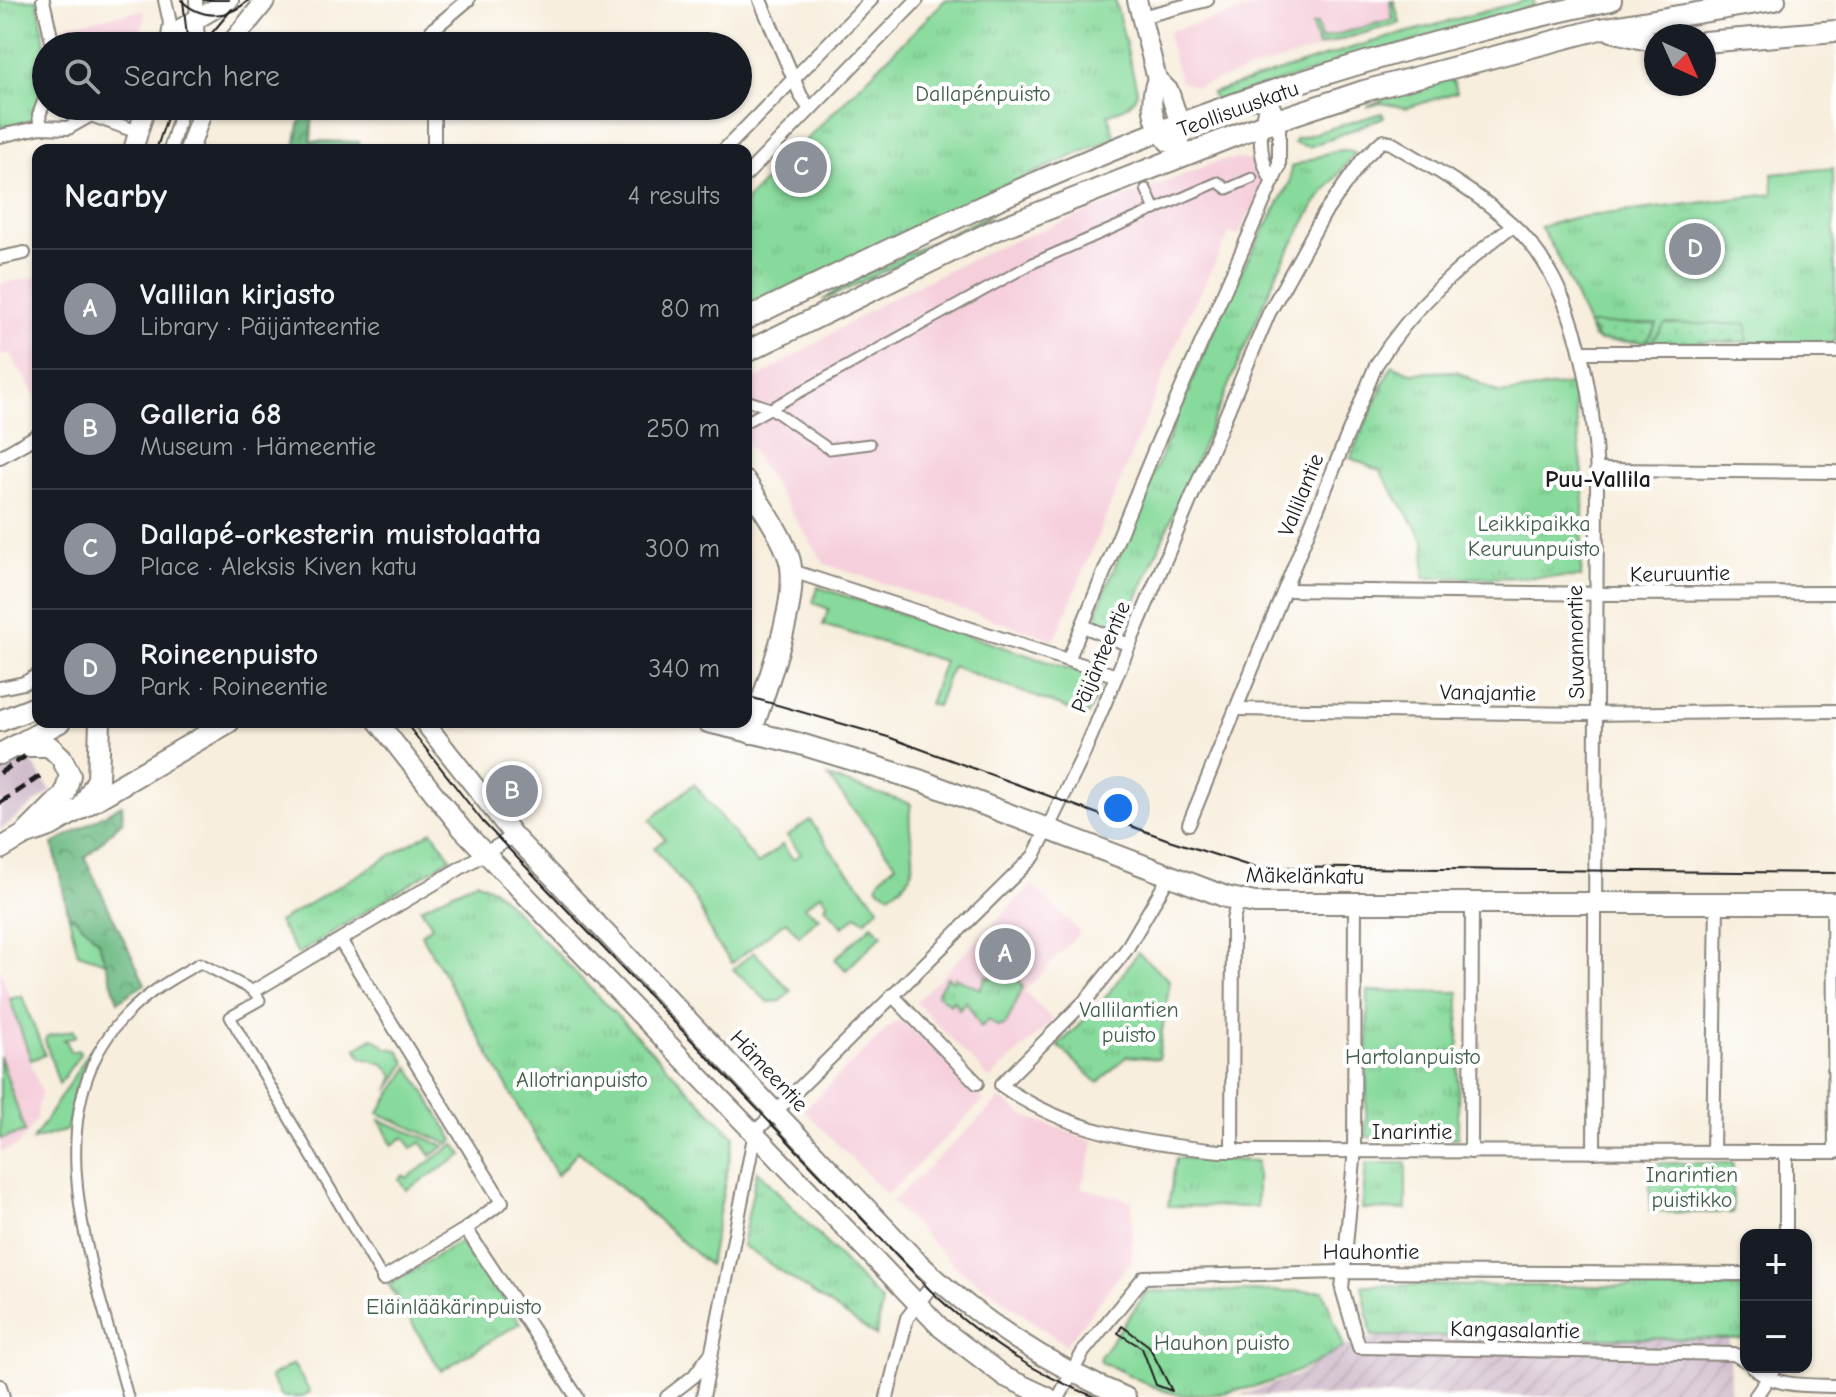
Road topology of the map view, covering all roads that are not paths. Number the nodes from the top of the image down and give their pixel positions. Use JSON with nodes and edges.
{"nodes":[{"id":1,"x":43,"y":0,"type":"edge"},
{"id":2,"x":165,"y":0,"type":"edge"},
{"id":3,"x":196,"y":0,"type":"edge"},
{"id":4,"x":229,"y":0,"type":"edge"},
{"id":5,"x":266,"y":0,"type":"edge"},
{"id":6,"x":468,"y":0,"type":"edge"},
{"id":7,"x":760,"y":0,"type":"edge"},
{"id":8,"x":871,"y":0,"type":"edge"},
{"id":9,"x":917,"y":0,"type":"edge"},
{"id":10,"x":1207,"y":0,"type":"edge"},
{"id":11,"x":1611,"y":0,"type":"edge"},
{"id":12,"x":1775,"y":0,"type":"edge"},
{"id":13,"x":1139,"y":9,"type":"edge"},
{"id":14,"x":198,"y":19,"type":"junction"},
{"id":15,"x":1600,"y":29,"type":"junction"},
{"id":16,"x":1836,"y":31,"type":"edge"},
{"id":17,"x":50,"y":32,"type":"edge"},
{"id":18,"x":168,"y":32,"type":"edge"},
{"id":19,"x":178,"y":32,"type":"edge"},
{"id":20,"x":198,"y":32,"type":"edge"},
{"id":21,"x":240,"y":32,"type":"edge"},
{"id":22,"x":432,"y":32,"type":"edge"},
{"id":23,"x":1644,"y":39,"type":"edge"},
{"id":24,"x":1716,"y":41,"type":"edge"},
{"id":25,"x":794,"y":79,"type":"junction"},
{"id":26,"x":1157,"y":79,"type":"junction"},
{"id":27,"x":1268,"y":93,"type":"junction"},
{"id":28,"x":810,"y":109,"type":"junction"},
{"id":29,"x":1279,"y":119,"type":"junction"},
{"id":30,"x":40,"y":120,"type":"edge"},
{"id":31,"x":78,"y":120,"type":"edge"},
{"id":32,"x":104,"y":120,"type":"edge"},
{"id":33,"x":142,"y":120,"type":"edge"},
{"id":34,"x":179,"y":120,"type":"edge"},
{"id":35,"x":199,"y":120,"type":"edge"},
{"id":36,"x":434,"y":120,"type":"edge"},
{"id":37,"x":1180,"y":124,"type":"junction"},
{"id":38,"x":1259,"y":126,"type":"junction"},
{"id":39,"x":41,"y":127,"type":"junction"},
{"id":40,"x":1159,"y":132,"type":"junction"},
{"id":41,"x":0,"y":136,"type":"edge"},
{"id":42,"x":135,"y":141,"type":"edge"},
{"id":43,"x":172,"y":144,"type":"edge"},
{"id":44,"x":191,"y":144,"type":"edge"},
{"id":45,"x":434,"y":144,"type":"edge"},
{"id":46,"x":730,"y":144,"type":"edge"},
{"id":47,"x":1371,"y":150,"type":"joint"},
{"id":48,"x":1180,"y":155,"type":"junction"},
{"id":49,"x":752,"y":169,"type":"edge"},
{"id":50,"x":1252,"y":178,"type":"dead end"},
{"id":51,"x":1273,"y":182,"type":"junction"},
{"id":52,"x":1146,"y":189,"type":"dead end"},
{"id":53,"x":1155,"y":210,"type":"junction"},
{"id":54,"x":1513,"y":225,"type":"junction"},
{"id":55,"x":24,"y":253,"type":"dead end"},
{"id":56,"x":0,"y":258,"type":"edge"},
{"id":57,"x":752,"y":316,"type":"edge"},
{"id":58,"x":752,"y":349,"type":"edge"},
{"id":59,"x":1581,"y":352,"type":"junction"},
{"id":60,"x":1836,"y":352,"type":"edge"},
{"id":61,"x":752,"y":402,"type":"edge"},
{"id":62,"x":770,"y":408,"type":"junction"},
{"id":63,"x":752,"y":418,"type":"edge"},
{"id":64,"x":32,"y":438,"type":"edge"},
{"id":65,"x":870,"y":444,"type":"dead end"},
{"id":66,"x":0,"y":457,"type":"edge"},
{"id":67,"x":1597,"y":470,"type":"junction"},
{"id":68,"x":1836,"y":472,"type":"edge"},
{"id":69,"x":752,"y":492,"type":"edge"},
{"id":70,"x":792,"y":571,"type":"junction"},
{"id":71,"x":1285,"y":590,"type":"junction"},
{"id":72,"x":1836,"y":593,"type":"edge"},
{"id":73,"x":1596,"y":594,"type":"junction"},
{"id":74,"x":1083,"y":626,"type":"junction"},
{"id":75,"x":1127,"y":644,"type":"junction"},
{"id":76,"x":1069,"y":658,"type":"junction"},
{"id":77,"x":1114,"y":675,"type":"junction"},
{"id":78,"x":32,"y":678,"type":"edge"},
{"id":79,"x":2,"y":684,"type":"edge"},
{"id":80,"x":32,"y":708,"type":"edge"},
{"id":81,"x":1237,"y":709,"type":"junction"},
{"id":82,"x":1836,"y":711,"type":"edge"},
{"id":83,"x":1597,"y":714,"type":"junction"},
{"id":84,"x":0,"y":721,"type":"edge"},
{"id":85,"x":32,"y":726,"type":"edge"},
{"id":86,"x":48,"y":728,"type":"edge"},
{"id":87,"x":99,"y":728,"type":"edge"},
{"id":88,"x":219,"y":728,"type":"edge"},
{"id":89,"x":383,"y":728,"type":"edge"},
{"id":90,"x":429,"y":728,"type":"edge"},
{"id":91,"x":731,"y":728,"type":"edge"},
{"id":92,"x":751,"y":733,"type":"junction"},
{"id":93,"x":6,"y":748,"type":"edge"},
{"id":94,"x":82,"y":807,"type":"junction"},
{"id":95,"x":1189,"y":824,"type":"dead end"},
{"id":96,"x":1048,"y":829,"type":"junction"},
{"id":97,"x":24,"y":835,"type":"junction"},
{"id":98,"x":514,"y":836,"type":"junction"},
{"id":99,"x":0,"y":849,"type":"edge"},
{"id":100,"x":485,"y":852,"type":"junction"},
{"id":101,"x":1170,"y":875,"type":"junction"},
{"id":102,"x":1238,"y":900,"type":"junction"},
{"id":103,"x":1355,"y":902,"type":"junction"},
{"id":104,"x":1472,"y":902,"type":"junction"},
{"id":105,"x":1596,"y":903,"type":"junction"},
{"id":106,"x":1717,"y":903,"type":"junction"},
{"id":107,"x":1835,"y":903,"type":"edge"},
{"id":108,"x":340,"y":940,"type":"junction"},
{"id":109,"x":254,"y":991,"type":"junction"},
{"id":110,"x":892,"y":995,"type":"junction"},
{"id":111,"x":977,"y":1083,"type":"dead end"},
{"id":112,"x":773,"y":1111,"type":"junction"},
{"id":113,"x":755,"y":1132,"type":"junction"},
{"id":114,"x":1232,"y":1151,"type":"junction"},
{"id":115,"x":1354,"y":1151,"type":"junction"},
{"id":116,"x":1471,"y":1152,"type":"junction"},
{"id":117,"x":1594,"y":1152,"type":"junction"},
{"id":118,"x":1713,"y":1152,"type":"junction"},
{"id":119,"x":1786,"y":1152,"type":"junction"},
{"id":120,"x":1835,"y":1152,"type":"edge"},
{"id":121,"x":466,"y":1229,"type":"junction"},
{"id":122,"x":1786,"y":1229,"type":"edge"},
{"id":123,"x":1344,"y":1272,"type":"junction"},
{"id":124,"x":1740,"y":1274,"type":"edge"},
{"id":125,"x":383,"y":1279,"type":"joint"},
{"id":126,"x":936,"y":1280,"type":"junction"},
{"id":127,"x":916,"y":1302,"type":"junction"},
{"id":128,"x":711,"y":1354,"type":"junction"},
{"id":129,"x":1740,"y":1358,"type":"edge"},
{"id":130,"x":1070,"y":1373,"type":"junction"},
{"id":131,"x":1760,"y":1373,"type":"edge"},
{"id":132,"x":1770,"y":1373,"type":"edge"},
{"id":133,"x":1765,"y":1378,"type":"junction"},
{"id":134,"x":0,"y":1386,"type":"edge"},
{"id":135,"x":1836,"y":1386,"type":"edge"},
{"id":136,"x":3,"y":1397,"type":"edge"},
{"id":137,"x":128,"y":1397,"type":"edge"},
{"id":138,"x":577,"y":1397,"type":"edge"},
{"id":139,"x":667,"y":1397,"type":"edge"},
{"id":140,"x":703,"y":1397,"type":"edge"},
{"id":141,"x":887,"y":1397,"type":"edge"},
{"id":142,"x":1048,"y":1397,"type":"edge"},
{"id":143,"x":1059,"y":1397,"type":"edge"},
{"id":144,"x":1126,"y":1397,"type":"edge"},
{"id":145,"x":1755,"y":1397,"type":"edge"}],
"edges":[{"from":1,"to":17,"type":"street"},
{"from":2,"to":18,"type":"street"},
{"from":3,"to":14,"type":"street"},
{"from":4,"to":14,"type":"main road"},
{"from":5,"to":21,"type":"main road"},
{"from":6,"to":22,"type":"street"},
{"from":7,"to":25,"type":"street"},
{"from":8,"to":25,"type":"street"},
{"from":9,"to":28,"type":"street"},
{"from":10,"to":13,"type":"street"},
{"from":11,"to":27,"type":"main road","name":"Teollisuuskatu"},
{"from":12,"to":15,"type":"main road","name":"Teollisuuskatu"},
{"from":13,"to":26,"type":"main road"},
{"from":14,"to":19,"type":"main road"},
{"from":14,"to":20,"type":"street"},
{"from":15,"to":23,"type":"main road"},
{"from":15,"to":29,"type":"main road","name":"Teollisuuskatu"},
{"from":16,"to":24,"type":"main road"},
{"from":25,"to":28,"type":"street"},
{"from":25,"to":46,"type":"street"},
{"from":26,"to":37,"type":"main road"},
{"from":26,"to":40,"type":"main road"},
{"from":27,"to":29,"type":"street","name":"Päijänteentie"},
{"from":27,"to":37,"type":"main road","name":"Teollisuuskatu"},
{"from":27,"to":38,"type":"street"},
{"from":28,"to":49,"type":"street"},
{"from":29,"to":38,"type":"main road","name":"Teollisuuskatu"},
{"from":29,"to":51,"type":"street","name":"Päijänteentie"},
{"from":30,"to":39,"type":"street"},
{"from":31,"to":39,"type":"street"},
{"from":32,"to":42,"type":"street"},
{"from":33,"to":42,"type":"main road"},
{"from":34,"to":43,"type":"street"},
{"from":35,"to":44,"type":"main road"},
{"from":36,"to":45,"type":"street"},
{"from":37,"to":40,"type":"main road","name":"Teollisuuskatu"},
{"from":37,"to":48,"type":"main road"},
{"from":38,"to":48,"type":"main road","name":"Teollisuuskatu"},
{"from":38,"to":51,"type":"street"},
{"from":39,"to":41,"type":"street"},
{"from":40,"to":48,"type":"main road"},
{"from":40,"to":57,"type":"main road","name":"Teollisuuskatu"},
{"from":47,"to":54,"type":"street","name":"Suvannontie"},
{"from":47,"to":75,"type":"street","name":"Päijänteentie"},
{"from":48,"to":58,"type":"main road","name":"Teollisuuskatu"},
{"from":50,"to":53,"type":"street"},
{"from":51,"to":74,"type":"street","name":"Päijänteentie"},
{"from":52,"to":53,"type":"street"},
{"from":53,"to":62,"type":"street"},
{"from":54,"to":59,"type":"street","name":"Suvannontie"},
{"from":54,"to":71,"type":"street","name":"Vallilantie"},
{"from":55,"to":56,"type":"street"},
{"from":59,"to":60,"type":"street"},
{"from":59,"to":67,"type":"street","name":"Suvannontie"},
{"from":61,"to":62,"type":"street"},
{"from":62,"to":63,"type":"street"},
{"from":62,"to":65,"type":"street"},
{"from":64,"to":66,"type":"street"},
{"from":67,"to":68,"type":"street"},
{"from":67,"to":73,"type":"street","name":"Suvannontie"},
{"from":69,"to":70,"type":"main road"},
{"from":70,"to":76,"type":"street"},
{"from":70,"to":92,"type":"main road"},
{"from":71,"to":73,"type":"street","name":"Keuruuntie"},
{"from":71,"to":81,"type":"street","name":"Vallilantie"},
{"from":72,"to":73,"type":"street","name":"Keuruuntie"},
{"from":73,"to":83,"type":"street","name":"Suvannontie"},
{"from":74,"to":75,"type":"street"},
{"from":74,"to":76,"type":"street","name":"Päijänteentie"},
{"from":75,"to":77,"type":"street","name":"Päijänteentie"},
{"from":76,"to":77,"type":"street"},
{"from":77,"to":96,"type":"street","name":"Päijänteentie"},
{"from":78,"to":79,"type":"street"},
{"from":80,"to":84,"type":"main road"},
{"from":81,"to":83,"type":"street","name":"Vanajantie"},
{"from":81,"to":95,"type":"street","name":"Vallilantie"},
{"from":82,"to":83,"type":"street","name":"Vanajantie"},
{"from":83,"to":105,"type":"street","name":"Suvannontie"},
{"from":85,"to":93,"type":"main road"},
{"from":86,"to":93,"type":"main road"},
{"from":87,"to":94,"type":"main road"},
{"from":88,"to":94,"type":"main road"},
{"from":89,"to":100,"type":"main road"},
{"from":90,"to":98,"type":"main road","name":"Hämeentie"},
{"from":91,"to":92,"type":"main road","name":"Mäkelänkatu"},
{"from":92,"to":96,"type":"main road","name":"Mäkelänkatu"},
{"from":93,"to":97,"type":"main road"},
{"from":94,"to":97,"type":"main road"},
{"from":96,"to":101,"type":"main road","name":"Mäkelänkatu"},
{"from":96,"to":110,"type":"street","name":"Päijänteentie"},
{"from":97,"to":99,"type":"main road"},
{"from":98,"to":100,"type":"street"},
{"from":98,"to":112,"type":"main road","name":"Hämeentie"},
{"from":100,"to":108,"type":"street"},
{"from":100,"to":113,"type":"main road"},
{"from":101,"to":102,"type":"main road","name":"Mäkelänkatu"},
{"from":101,"to":114,"type":"street","name":"Inarintie"},
{"from":102,"to":103,"type":"main road","name":"Mäkelänkatu"},
{"from":102,"to":114,"type":"street"},
{"from":103,"to":104,"type":"main road","name":"Mäkelänkatu"},
{"from":103,"to":115,"type":"street"},
{"from":104,"to":105,"type":"main road","name":"Mäkelänkatu"},
{"from":104,"to":116,"type":"street"},
{"from":105,"to":106,"type":"main road","name":"Mäkelänkatu"},
{"from":105,"to":117,"type":"street","name":"Suvannontie"},
{"from":106,"to":107,"type":"main road","name":"Mäkelänkatu"},
{"from":106,"to":118,"type":"street"},
{"from":107,"to":120,"type":"street"},
{"from":108,"to":109,"type":"street"},
{"from":108,"to":121,"type":"street"},
{"from":109,"to":125,"type":"street"},
{"from":109,"to":137,"type":"street"},
{"from":110,"to":111,"type":"street"},
{"from":110,"to":112,"type":"street","name":"Päijänteentie"},
{"from":112,"to":113,"type":"street","name":"Päijänteentie"},
{"from":112,"to":126,"type":"main road","name":"Hämeentie"},
{"from":113,"to":127,"type":"main road"},
{"from":113,"to":128,"type":"street"},
{"from":114,"to":115,"type":"street","name":"Inarintie"},
{"from":115,"to":116,"type":"street","name":"Inarintie"},
{"from":115,"to":123,"type":"street"},
{"from":116,"to":117,"type":"street","name":"Inarintie"},
{"from":117,"to":118,"type":"street","name":"Inarintie"},
{"from":118,"to":119,"type":"street","name":"Inarintie"},
{"from":119,"to":120,"type":"street","name":"Inarintie"},
{"from":119,"to":122,"type":"street"},
{"from":121,"to":125,"type":"street"},
{"from":121,"to":138,"type":"street"},
{"from":123,"to":124,"type":"street","name":"Hauhontie"},
{"from":123,"to":129,"type":"street","name":"Kangasalantie"},
{"from":123,"to":130,"type":"street","name":"Hauhontie"},
{"from":126,"to":127,"type":"street"},
{"from":126,"to":130,"type":"main road","name":"Hämeentie"},
{"from":127,"to":141,"type":"street"},
{"from":127,"to":142,"type":"main road"},
{"from":128,"to":139,"type":"street"},
{"from":128,"to":140,"type":"street"},
{"from":130,"to":143,"type":"street","name":"Hauhontie"},
{"from":130,"to":144,"type":"main road","name":"Hämeentie"},
{"from":131,"to":133,"type":"street"},
{"from":132,"to":133,"type":"street"},
{"from":133,"to":135,"type":"street"},
{"from":133,"to":145,"type":"street"},
{"from":134,"to":136,"type":"street"}]}
